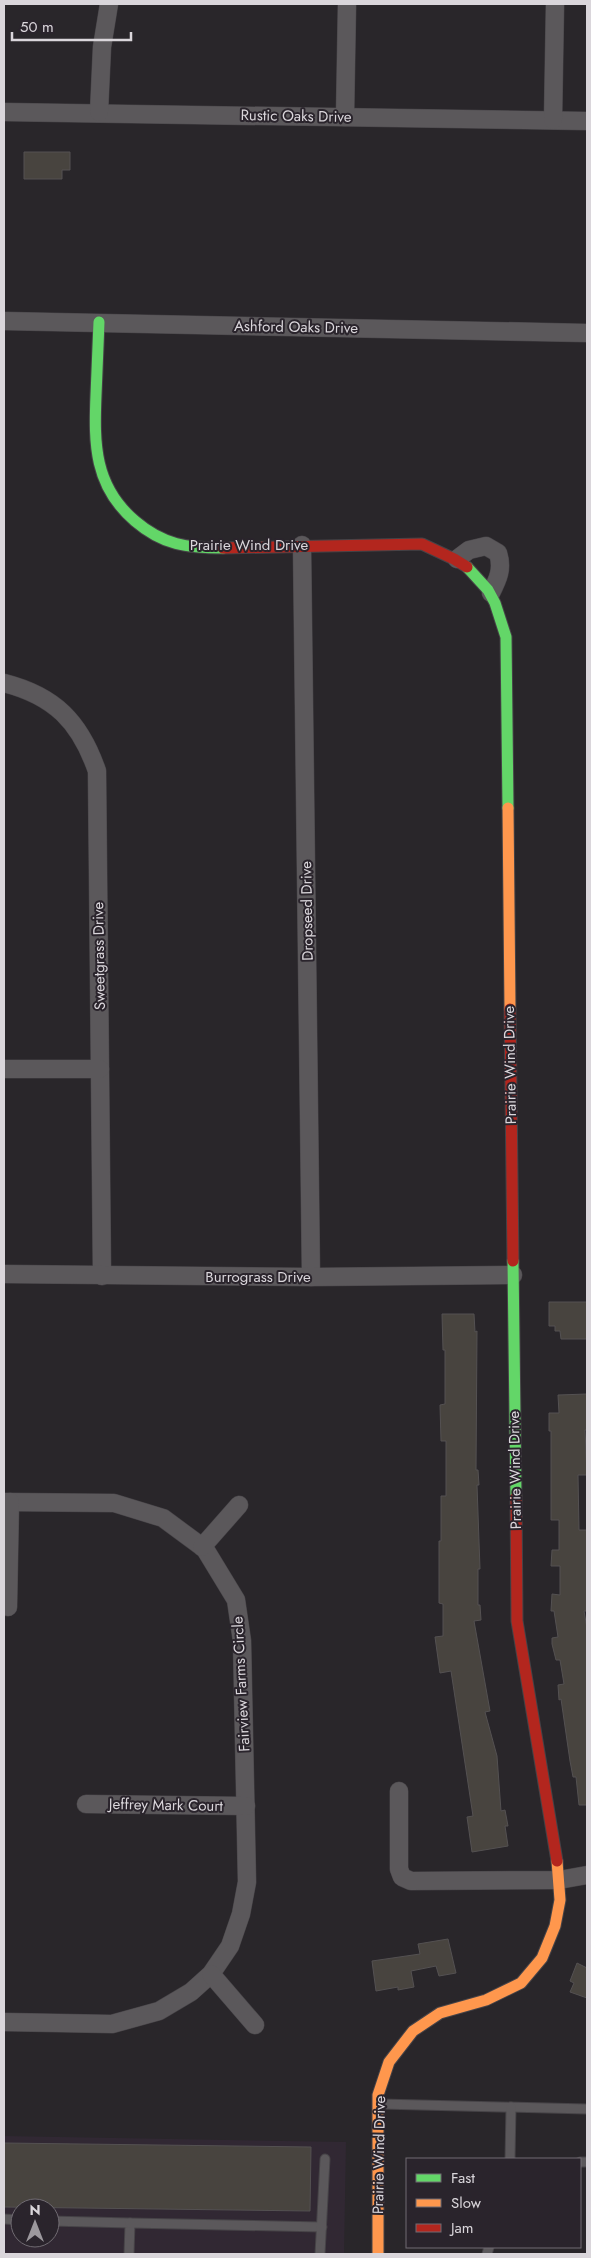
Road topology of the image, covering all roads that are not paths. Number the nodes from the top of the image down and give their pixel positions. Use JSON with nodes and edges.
{"nodes":[{"id":1,"x":109,"y":4,"type":"edge"},
{"id":2,"x":347,"y":4,"type":"edge"},
{"id":3,"x":555,"y":4,"type":"edge"},
{"id":4,"x":4,"y":112,"type":"edge"},
{"id":5,"x":99,"y":112,"type":"junction"},
{"id":6,"x":345,"y":116,"type":"junction"},
{"id":7,"x":553,"y":120,"type":"junction"},
{"id":8,"x":587,"y":120,"type":"edge"},
{"id":9,"x":4,"y":320,"type":"edge"},
{"id":10,"x":99,"y":322,"type":"junction"},
{"id":11,"x":587,"y":333,"type":"edge"},
{"id":12,"x":302,"y":544,"type":"junction"},
{"id":13,"x":457,"y":559,"type":"junction"},
{"id":14,"x":491,"y":594,"type":"junction"},
{"id":15,"x":4,"y":683,"type":"edge"},
{"id":16,"x":4,"y":1069,"type":"edge"},
{"id":17,"x":100,"y":1069,"type":"junction"},
{"id":18,"x":4,"y":1274,"type":"edge"},
{"id":19,"x":513,"y":1275,"type":"junction"},
{"id":20,"x":102,"y":1276,"type":"junction"},
{"id":21,"x":311,"y":1278,"type":"junction"},
{"id":22,"x":7,"y":1502,"type":"edge"},
{"id":23,"x":239,"y":1505,"type":"dead end"},
{"id":24,"x":202,"y":1547,"type":"junction"},
{"id":25,"x":8,"y":1607,"type":"dead end"},
{"id":26,"x":400,"y":1791,"type":"dead end"},
{"id":27,"x":86,"y":1804,"type":"dead end"},
{"id":28,"x":246,"y":1806,"type":"junction"},
{"id":29,"x":587,"y":1875,"type":"edge"},
{"id":30,"x":559,"y":1880,"type":"junction"},
{"id":31,"x":211,"y":1974,"type":"junction"},
{"id":32,"x":4,"y":2022,"type":"edge"},
{"id":33,"x":255,"y":2025,"type":"dead end"},
{"id":34,"x":378,"y":2104,"type":"junction"},
{"id":35,"x":511,"y":2107,"type":"junction"},
{"id":36,"x":587,"y":2109,"type":"edge"},
{"id":37,"x":510,"y":2158,"type":"edge"},
{"id":38,"x":325,"y":2159,"type":"dead end"},
{"id":39,"x":60,"y":2221,"type":"edge"},
{"id":40,"x":130,"y":2224,"type":"junction"},
{"id":41,"x":322,"y":2228,"type":"junction"},
{"id":42,"x":129,"y":2254,"type":"edge"},
{"id":43,"x":320,"y":2254,"type":"edge"},
{"id":44,"x":378,"y":2254,"type":"edge"}],
"edges":[{"from":1,"to":5,"type":"street"},
{"from":2,"to":6,"type":"street"},
{"from":3,"to":7,"type":"street"},
{"from":4,"to":5,"type":"street","name":"Rustic Oaks Drive"},
{"from":5,"to":6,"type":"street","name":"Rustic Oaks Drive"},
{"from":6,"to":7,"type":"street","name":"Rustic Oaks Drive"},
{"from":7,"to":8,"type":"street","name":"Rustic Oaks Drive"},
{"from":9,"to":10,"type":"street","name":"Ashford Oaks Drive"},
{"from":10,"to":11,"type":"street","name":"Ashford Oaks Drive"},
{"from":10,"to":12,"type":"street","name":"Prairie Wind Drive"},
{"from":12,"to":13,"type":"street","name":"Prairie Wind Drive"},
{"from":12,"to":21,"type":"street","name":"Dropseed Drive"},
{"from":13,"to":14,"type":"street","name":"Prairie Wind Drive"},
{"from":13,"to":14,"type":"street"},
{"from":14,"to":19,"type":"street","name":"Prairie Wind Drive"},
{"from":15,"to":17,"type":"street","name":"Sweetgrass Drive"},
{"from":16,"to":17,"type":"street"},
{"from":17,"to":20,"type":"street","name":"Sweetgrass Drive"},
{"from":18,"to":20,"type":"street","name":"Burrograss Drive"},
{"from":19,"to":21,"type":"street","name":"Burrograss Drive"},
{"from":19,"to":30,"type":"street","name":"Prairie Wind Drive"},
{"from":20,"to":21,"type":"street","name":"Burrograss Drive"},
{"from":22,"to":24,"type":"street","name":"Fairview Farms Circle"},
{"from":22,"to":25,"type":"street"},
{"from":23,"to":24,"type":"street"},
{"from":24,"to":28,"type":"street","name":"Fairview Farms Circle"},
{"from":26,"to":30,"type":"street"},
{"from":27,"to":28,"type":"street","name":"Jeffrey Mark Court"},
{"from":28,"to":31,"type":"street","name":"Fairview Farms Circle"},
{"from":29,"to":30,"type":"street"},
{"from":30,"to":34,"type":"street","name":"Prairie Wind Drive"},
{"from":31,"to":32,"type":"street","name":"Fairview Farms Circle"},
{"from":31,"to":33,"type":"street"},
{"from":34,"to":35,"type":"lane"},
{"from":34,"to":44,"type":"street","name":"Prairie Wind Drive"},
{"from":35,"to":36,"type":"lane"},
{"from":35,"to":37,"type":"lane"},
{"from":38,"to":41,"type":"lane"},
{"from":39,"to":40,"type":"lane"},
{"from":40,"to":41,"type":"lane"},
{"from":40,"to":42,"type":"lane"},
{"from":41,"to":43,"type":"lane"}]}
